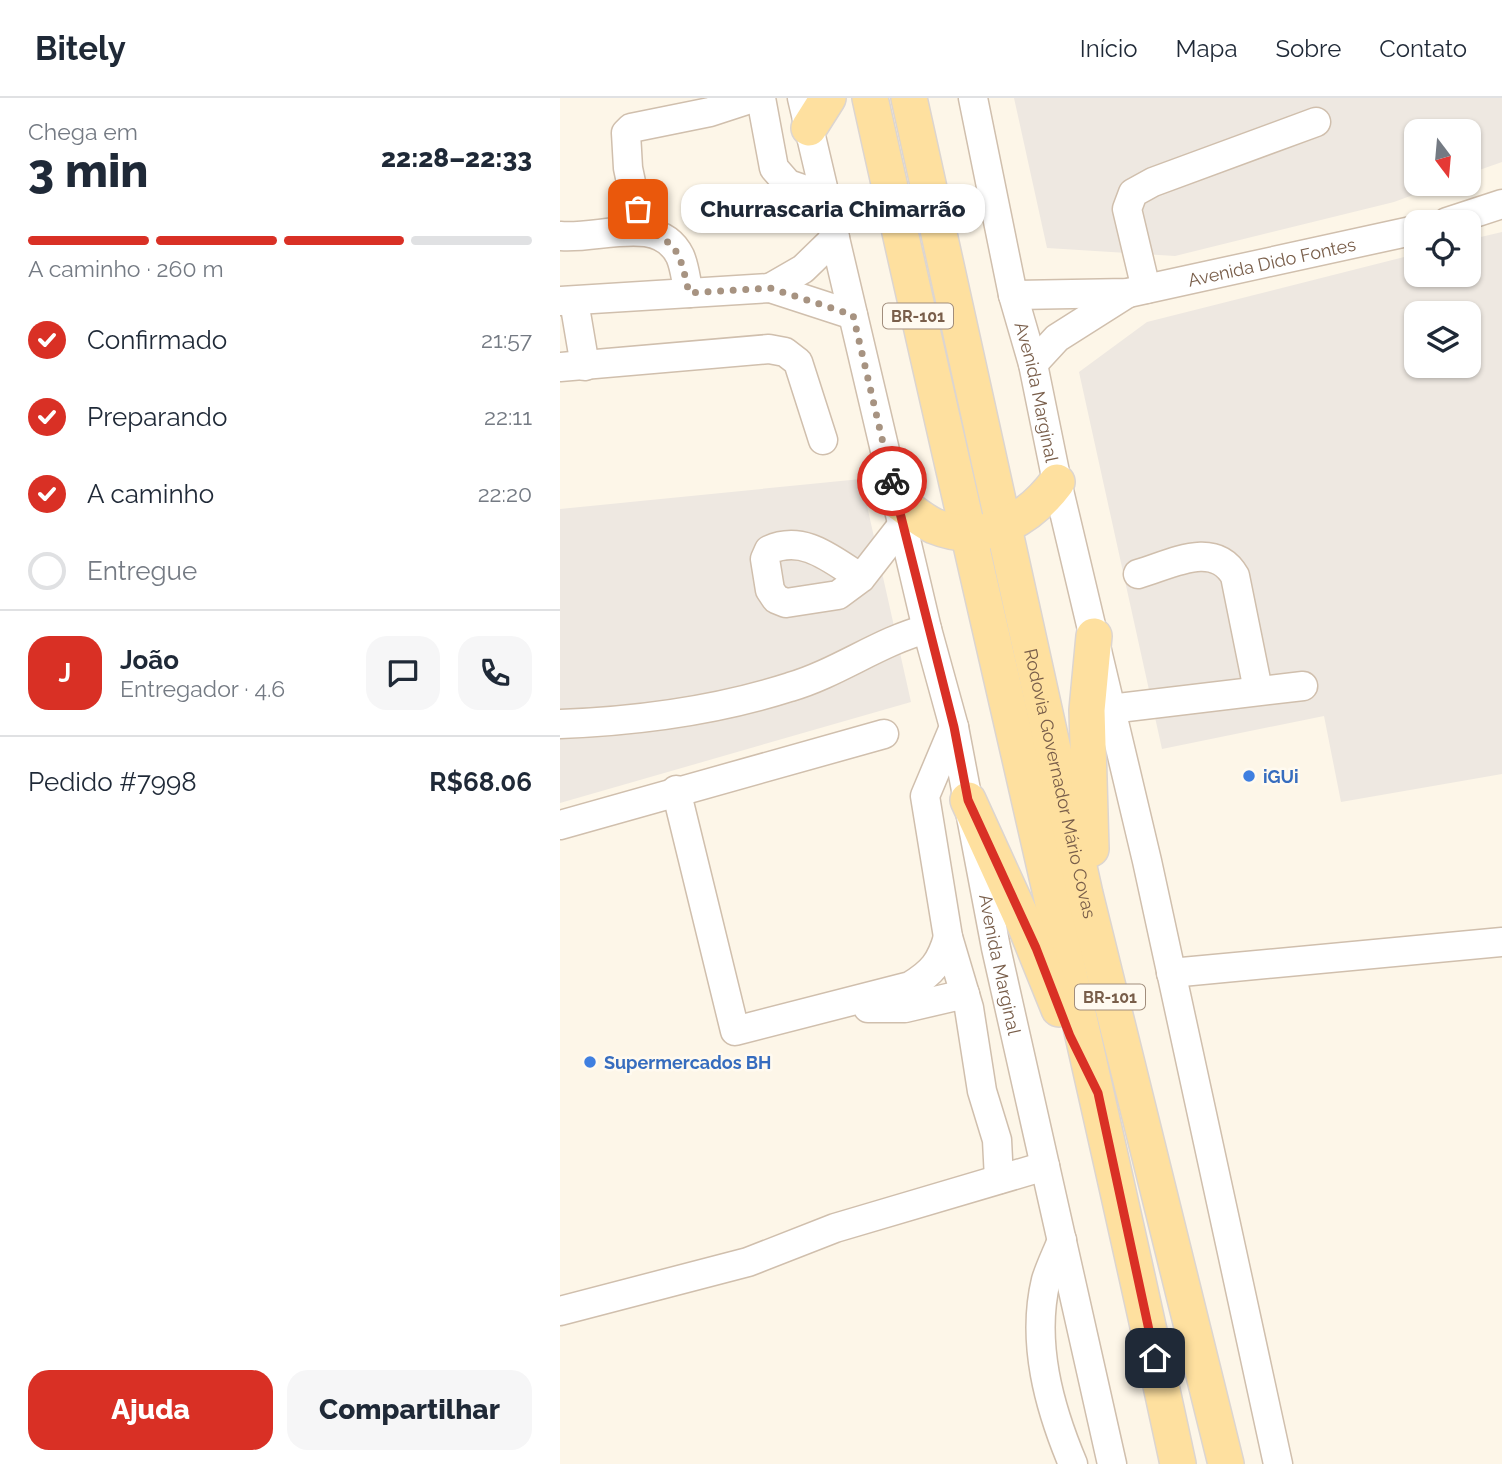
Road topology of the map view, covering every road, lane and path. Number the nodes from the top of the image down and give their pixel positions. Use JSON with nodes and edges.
{"nodes":[{"id":1,"x":753,"y":98,"type":"edge"},
{"id":2,"x":761,"y":98,"type":"edge"},
{"id":3,"x":828,"y":98,"type":"edge"},
{"id":4,"x":870,"y":98,"type":"edge"},
{"id":5,"x":909,"y":98,"type":"edge"},
{"id":6,"x":973,"y":98,"type":"edge"},
{"id":7,"x":806,"y":113,"type":"edge"},
{"id":8,"x":1316,"y":122,"type":"dead end"},
{"id":9,"x":824,"y":196,"type":"junction"},
{"id":10,"x":1502,"y":204,"type":"edge"},
{"id":11,"x":1481,"y":211,"type":"edge"},
{"id":12,"x":641,"y":230,"type":"junction"},
{"id":13,"x":1404,"y":233,"type":"edge"},
{"id":14,"x":560,"y":236,"type":"edge"},
{"id":15,"x":835,"y":239,"type":"junction"},
{"id":16,"x":770,"y":288,"type":"junction"},
{"id":17,"x":1137,"y":291,"type":"junction"},
{"id":18,"x":689,"y":293,"type":"junction"},
{"id":19,"x":1013,"y":295,"type":"junction"},
{"id":20,"x":567,"y":301,"type":"edge"},
{"id":21,"x":853,"y":315,"type":"junction"},
{"id":22,"x":1033,"y":364,"type":"junction"},
{"id":23,"x":572,"y":366,"type":"edge"},
{"id":24,"x":824,"y":440,"type":"dead end"},
{"id":25,"x":1057,"y":482,"type":"junction"},
{"id":26,"x":900,"y":512,"type":"junction"},
{"id":27,"x":1002,"y":528,"type":"junction"},
{"id":28,"x":966,"y":533,"type":"junction"},
{"id":29,"x":1138,"y":575,"type":"dead end"},
{"id":30,"x":860,"y":578,"type":"dead end"},
{"id":31,"x":927,"y":629,"type":"junction"},
{"id":32,"x":1094,"y":636,"type":"junction"},
{"id":33,"x":1303,"y":686,"type":"dead end"},
{"id":34,"x":1258,"y":690,"type":"junction"},
{"id":35,"x":1110,"y":709,"type":"junction"},
{"id":36,"x":560,"y":724,"type":"edge"},
{"id":37,"x":954,"y":727,"type":"junction"},
{"id":38,"x":884,"y":734,"type":"dead end"},
{"id":39,"x":676,"y":790,"type":"junction"},
{"id":40,"x":968,"y":800,"type":"junction"},
{"id":41,"x":560,"y":825,"type":"edge"},
{"id":42,"x":1085,"y":894,"type":"junction"},
{"id":43,"x":948,"y":937,"type":"junction"},
{"id":44,"x":1502,"y":942,"type":"edge"},
{"id":45,"x":1171,"y":973,"type":"junction"},
{"id":46,"x":965,"y":994,"type":"junction"},
{"id":47,"x":834,"y":1007,"type":"junction"},
{"id":48,"x":1016,"y":1034,"type":"junction"},
{"id":49,"x":974,"y":1046,"type":"junction"},
{"id":50,"x":1098,"y":1093,"type":"junction"},
{"id":51,"x":1037,"y":1129,"type":"junction"},
{"id":52,"x":997,"y":1140,"type":"junction"},
{"id":53,"x":1045,"y":1166,"type":"junction"},
{"id":54,"x":999,"y":1179,"type":"junction"},
{"id":55,"x":1062,"y":1240,"type":"junction"},
{"id":56,"x":560,"y":1311,"type":"edge"},
{"id":57,"x":1073,"y":1464,"type":"edge"},
{"id":58,"x":1112,"y":1464,"type":"edge"},
{"id":59,"x":1178,"y":1464,"type":"edge"},
{"id":60,"x":1226,"y":1464,"type":"edge"},
{"id":61,"x":1278,"y":1464,"type":"edge"}],
"edges":[{"from":1,"to":12,"type":"street"},
{"from":2,"to":9,"type":"street"},
{"from":3,"to":7,"type":"main road"},
{"from":4,"to":28,"type":"main road","name":"Rodovia Governador Mário Covas","number":"BR-101"},
{"from":5,"to":27,"type":"main road","name":"Rodovia Governador Mário Covas","number":"BR-101"},
{"from":6,"to":19,"type":"street","name":"Avenida Marginal"},
{"from":7,"to":9,"type":"street","name":"Avenida Marginal"},
{"from":8,"to":17,"type":"street"},
{"from":9,"to":15,"type":"street","name":"Avenida Marginal"},
{"from":10,"to":11,"type":"street"},
{"from":12,"to":14,"type":"street"},
{"from":12,"to":18,"type":"street"},
{"from":13,"to":17,"type":"street","name":"Avenida Dido Fontes"},
{"from":15,"to":16,"type":"street"},
{"from":15,"to":21,"type":"street","name":"Avenida Marginal"},
{"from":16,"to":18,"type":"street"},
{"from":16,"to":21,"type":"street"},
{"from":17,"to":19,"type":"street","name":"Avenida Dido Fontes"},
{"from":17,"to":22,"type":"street","name":"Avenida Dido Fontes"},
{"from":18,"to":20,"type":"street"},
{"from":19,"to":22,"type":"street","name":"Avenida Marginal"},
{"from":20,"to":23,"type":"street"},
{"from":21,"to":26,"type":"street","name":"Avenida Marginal"},
{"from":22,"to":25,"type":"street","name":"Avenida Marginal"},
{"from":23,"to":24,"type":"street"},
{"from":25,"to":27,"type":"main road"},
{"from":25,"to":32,"type":"street","name":"Avenida Marginal"},
{"from":26,"to":28,"type":"main road"},
{"from":26,"to":30,"type":"street"},
{"from":26,"to":31,"type":"street","name":"Avenida Marginal"},
{"from":27,"to":28,"type":"main road"},
{"from":27,"to":42,"type":"main road","name":"Rodovia Governador Mário Covas","number":"BR-101"},
{"from":28,"to":50,"type":"main road","name":"Rodovia Governador Mário Covas","number":"BR-101"},
{"from":29,"to":34,"type":"street"},
{"from":31,"to":36,"type":"street"},
{"from":31,"to":37,"type":"street","name":"Avenida Marginal"},
{"from":32,"to":35,"type":"street","name":"Avenida Marginal"},
{"from":32,"to":42,"type":"main road"},
{"from":33,"to":34,"type":"street"},
{"from":34,"to":35,"type":"street"},
{"from":35,"to":45,"type":"street","name":"Avenida Marginal"},
{"from":37,"to":40,"type":"street","name":"Avenida Marginal"},
{"from":37,"to":43,"type":"street"},
{"from":38,"to":39,"type":"street"},
{"from":39,"to":41,"type":"street"},
{"from":39,"to":47,"type":"street"},
{"from":40,"to":48,"type":"street","name":"Avenida Marginal"},
{"from":40,"to":50,"type":"main road"},
{"from":42,"to":60,"type":"main road","name":"Rodovia Governador Mário Covas","number":"BR-101"},
{"from":43,"to":46,"type":"street"},
{"from":43,"to":47,"type":"street"},
{"from":44,"to":45,"type":"street"},
{"from":45,"to":61,"type":"street","name":"Avenida Marginal"},
{"from":46,"to":47,"type":"street"},
{"from":46,"to":49,"type":"street"},
{"from":48,"to":49,"type":"street"},
{"from":48,"to":51,"type":"street","name":"Avenida Marginal"},
{"from":49,"to":52,"type":"street"},
{"from":50,"to":59,"type":"main road","name":"Rodovia Governador Mário Covas","number":"BR-101"},
{"from":51,"to":52,"type":"street"},
{"from":51,"to":53,"type":"street","name":"Avenida Marginal"},
{"from":52,"to":54,"type":"street"},
{"from":53,"to":54,"type":"street"},
{"from":53,"to":55,"type":"street","name":"Avenida Marginal"},
{"from":54,"to":56,"type":"street"},
{"from":55,"to":57,"type":"street"},
{"from":55,"to":58,"type":"street","name":"Avenida Marginal"}]}
